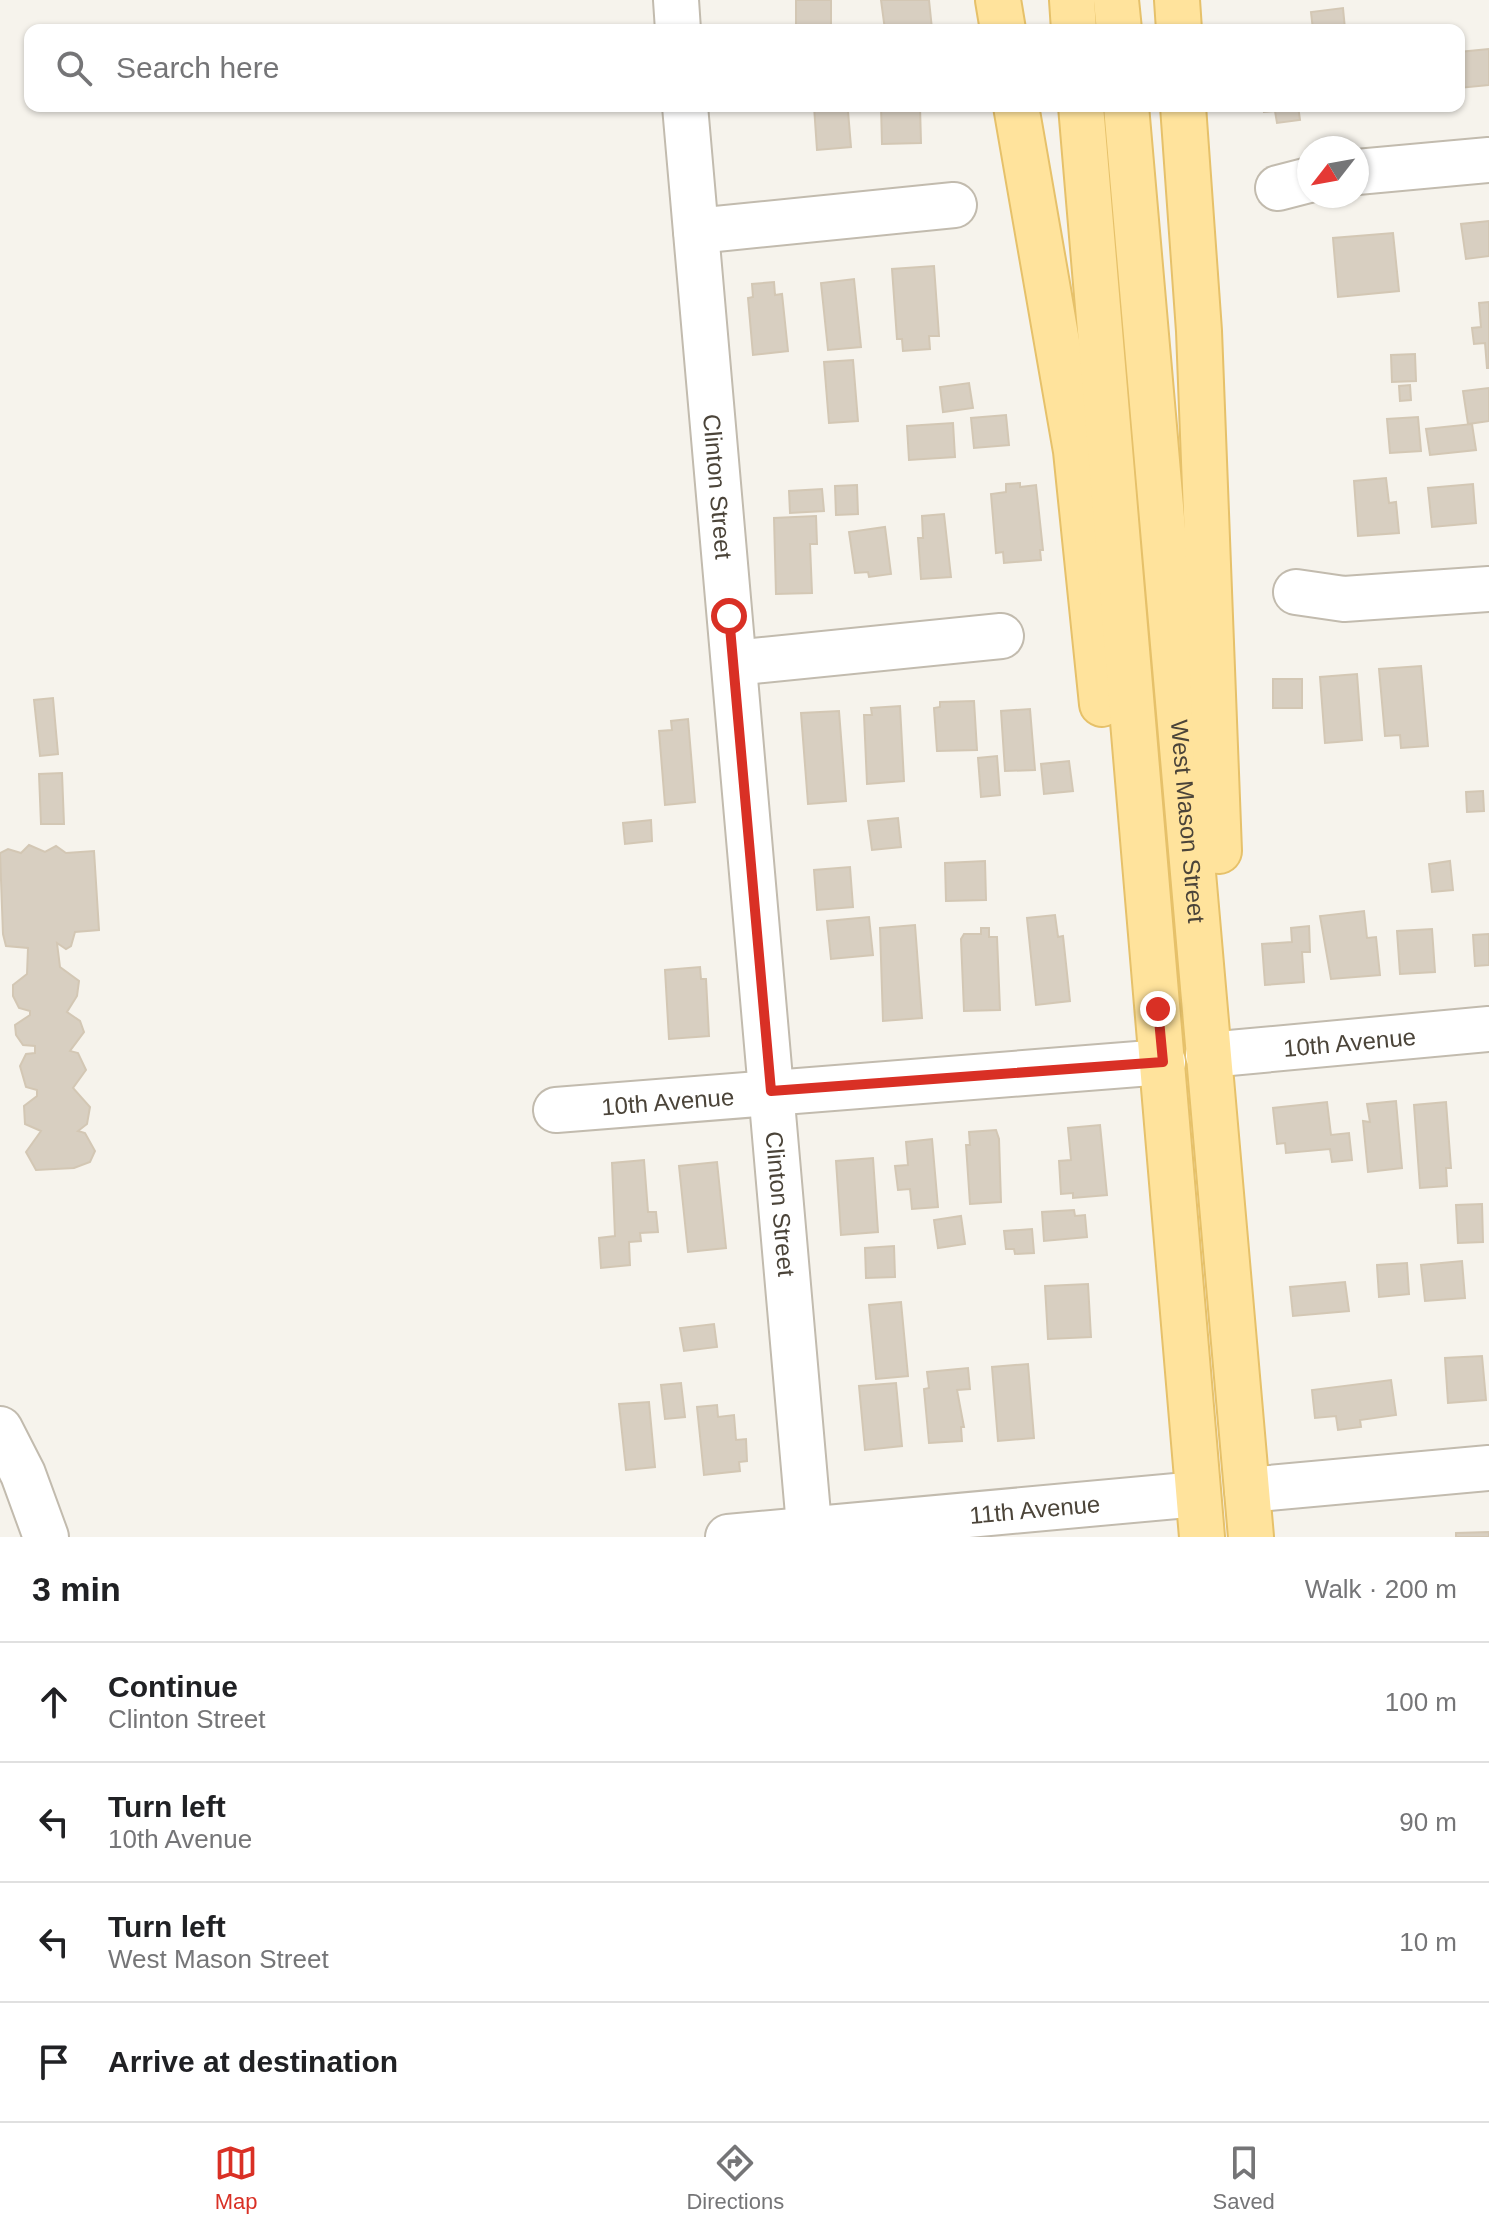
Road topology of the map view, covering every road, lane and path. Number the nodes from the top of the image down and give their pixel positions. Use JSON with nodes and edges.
{"nodes":[{"id":1,"x":676,"y":0,"type":"edge"},
{"id":2,"x":998,"y":0,"type":"edge"},
{"id":3,"x":1072,"y":0,"type":"edge"},
{"id":4,"x":1116,"y":0,"type":"edge"},
{"id":5,"x":1177,"y":0,"type":"edge"},
{"id":6,"x":678,"y":24,"type":"edge"},
{"id":7,"x":1002,"y":24,"type":"edge"},
{"id":8,"x":1074,"y":24,"type":"edge"},
{"id":9,"x":1118,"y":24,"type":"edge"},
{"id":10,"x":1179,"y":24,"type":"edge"},
{"id":11,"x":686,"y":112,"type":"edge"},
{"id":12,"x":1017,"y":112,"type":"edge"},
{"id":13,"x":1082,"y":112,"type":"edge"},
{"id":14,"x":1127,"y":112,"type":"edge"},
{"id":15,"x":1183,"y":112,"type":"edge"},
{"id":16,"x":1489,"y":160,"type":"edge"},
{"id":17,"x":1369,"y":171,"type":"edge"},
{"id":18,"x":954,"y":205,"type":"dead end"},
{"id":19,"x":696,"y":231,"type":"junction"},
{"id":20,"x":1489,"y":589,"type":"edge"},
{"id":21,"x":1296,"y":592,"type":"dead end"},
{"id":22,"x":1001,"y":636,"type":"dead end"},
{"id":23,"x":734,"y":663,"type":"junction"},
{"id":24,"x":1158,"y":1009,"type":"junction"},
{"id":25,"x":1489,"y":1029,"type":"edge"},
{"id":26,"x":1207,"y":1039,"type":"junction"},
{"id":27,"x":1163,"y":1062,"type":"junction"},
{"id":28,"x":771,"y":1091,"type":"junction"},
{"id":29,"x":556,"y":1110,"type":"dead end"},
{"id":30,"x":0,"y":1429,"type":"edge"},
{"id":31,"x":1489,"y":1468,"type":"edge"},
{"id":32,"x":1247,"y":1490,"type":"junction"},
{"id":33,"x":1198,"y":1494,"type":"junction"},
{"id":34,"x":810,"y":1533,"type":"edge"},
{"id":35,"x":46,"y":1537,"type":"edge"},
{"id":36,"x":728,"y":1537,"type":"edge"},
{"id":37,"x":1202,"y":1537,"type":"edge"},
{"id":38,"x":1251,"y":1537,"type":"edge"}],
"edges":[{"from":1,"to":6,"type":"street"},
{"from":2,"to":7,"type":"main road"},
{"from":3,"to":8,"type":"main road"},
{"from":4,"to":9,"type":"main road"},
{"from":5,"to":10,"type":"main road"},
{"from":11,"to":19,"type":"street","name":"Clinton Street"},
{"from":12,"to":24,"type":"main road"},
{"from":13,"to":24,"type":"main road","name":"West Mason Street"},
{"from":14,"to":26,"type":"main road","name":"West Mason Street"},
{"from":15,"to":26,"type":"main road"},
{"from":16,"to":17,"type":"street"},
{"from":18,"to":19,"type":"street"},
{"from":19,"to":23,"type":"street","name":"Clinton Street"},
{"from":20,"to":21,"type":"street"},
{"from":22,"to":23,"type":"street"},
{"from":23,"to":28,"type":"street","name":"Clinton Street"},
{"from":24,"to":27,"type":"main road","name":"West Mason Street"},
{"from":25,"to":26,"type":"street","name":"10th Avenue"},
{"from":26,"to":32,"type":"main road","name":"West Mason Street"},
{"from":27,"to":28,"type":"street","name":"10th Avenue"},
{"from":27,"to":33,"type":"main road","name":"West Mason Street"},
{"from":28,"to":29,"type":"street","name":"10th Avenue"},
{"from":28,"to":34,"type":"street","name":"Clinton Street"},
{"from":30,"to":35,"type":"street"},
{"from":31,"to":32,"type":"street"},
{"from":32,"to":38,"type":"main road","name":"West Mason Street"},
{"from":33,"to":34,"type":"street","name":"11th Avenue"},
{"from":33,"to":37,"type":"main road","name":"West Mason Street"},
{"from":34,"to":36,"type":"street","name":"11th Avenue"}]}
